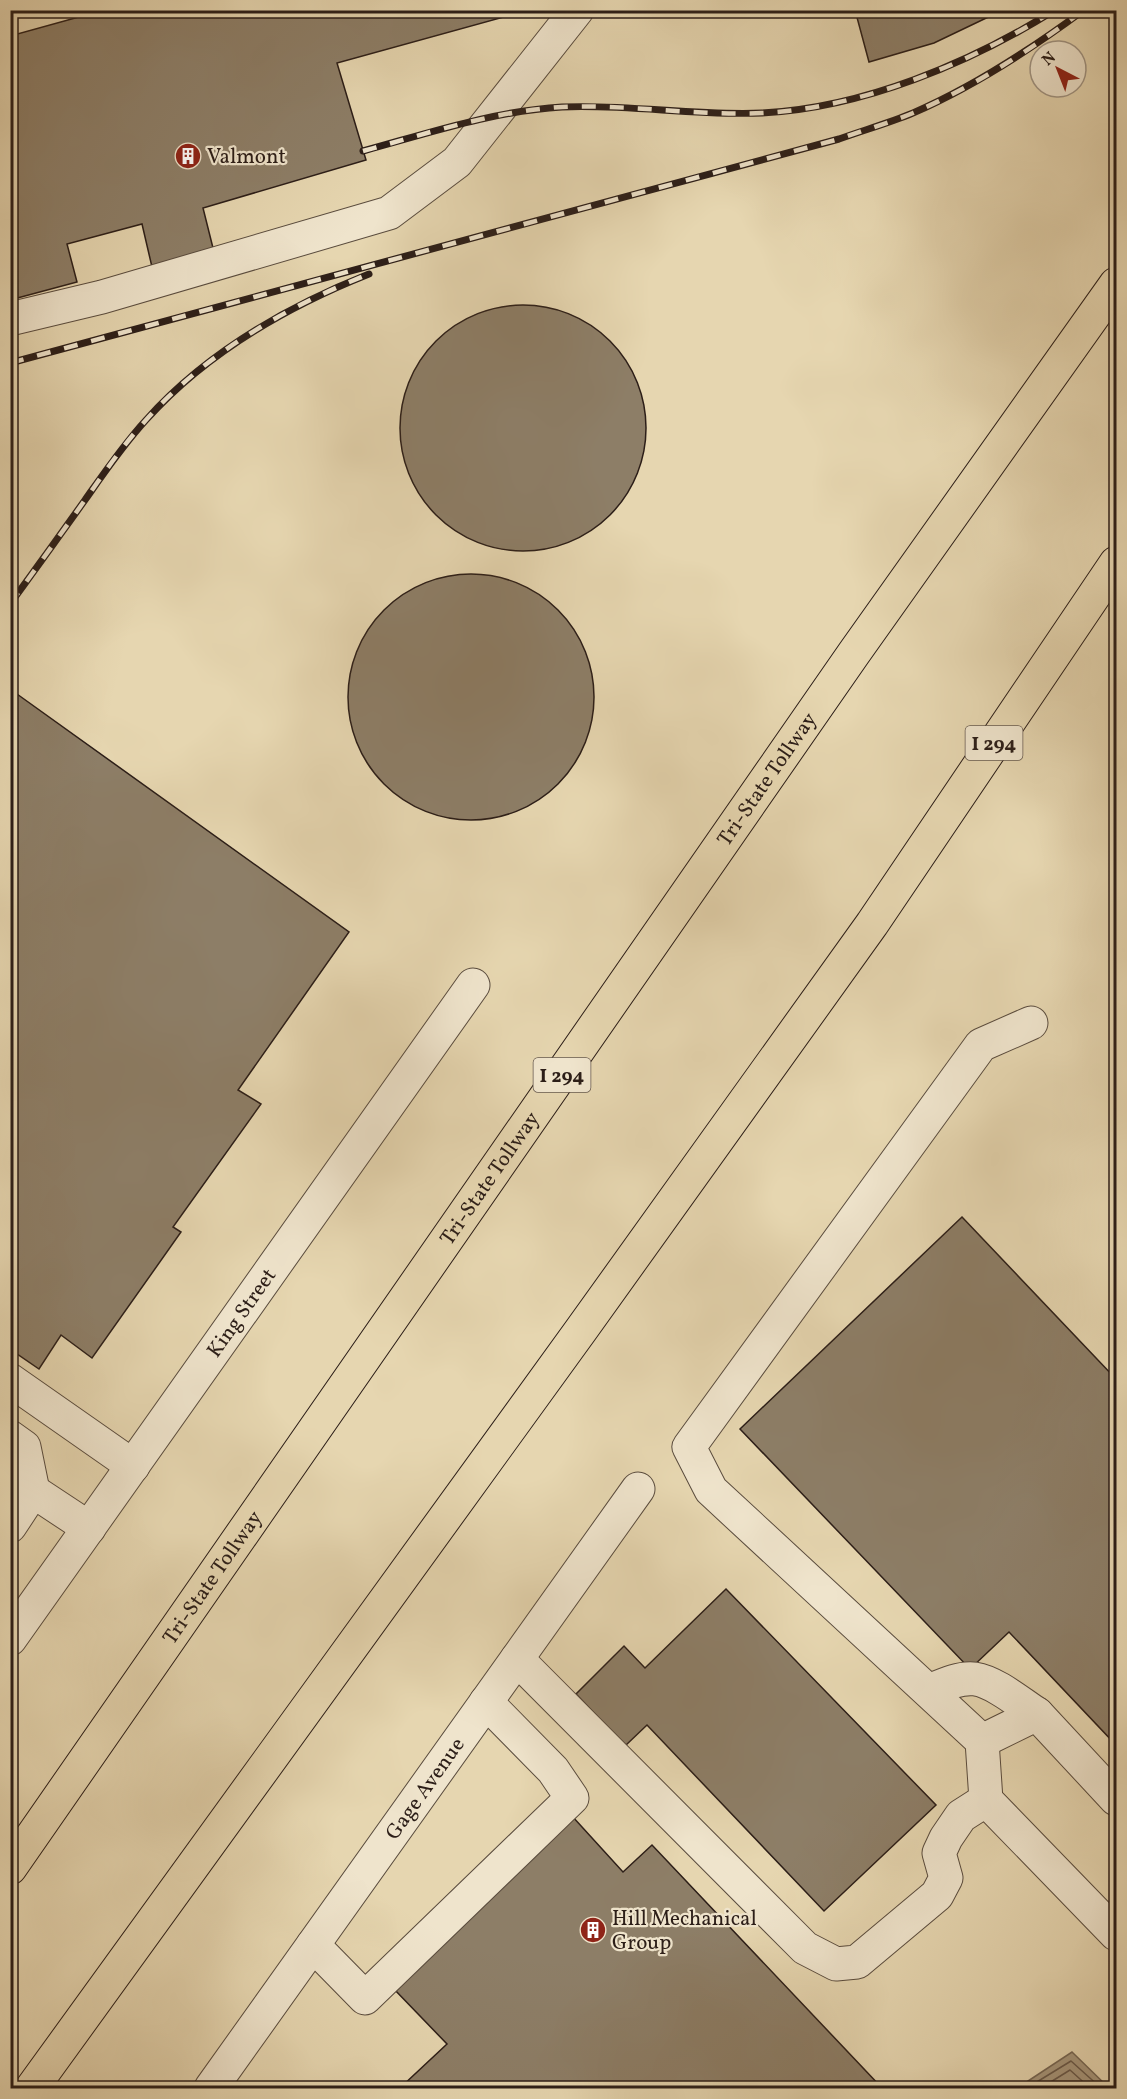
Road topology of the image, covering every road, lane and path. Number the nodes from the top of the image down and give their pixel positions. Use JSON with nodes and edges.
{"nodes":[{"id":1,"x":577,"y":10,"type":"edge"},
{"id":2,"x":1116,"y":284,"type":"edge"},
{"id":3,"x":10,"y":319,"type":"edge"},
{"id":4,"x":1116,"y":563,"type":"edge"},
{"id":5,"x":473,"y":985,"type":"dead end"},
{"id":6,"x":1031,"y":1023,"type":"dead end"},
{"id":7,"x":10,"y":1380,"type":"edge"},
{"id":8,"x":10,"y":1437,"type":"edge"},
{"id":9,"x":133,"y":1466,"type":"junction"},
{"id":10,"x":638,"y":1489,"type":"dead end"},
{"id":11,"x":33,"y":1491,"type":"junction"},
{"id":12,"x":10,"y":1526,"type":"edge"},
{"id":13,"x":89,"y":1528,"type":"junction"},
{"id":14,"x":10,"y":1640,"type":"edge"},
{"id":15,"x":517,"y":1659,"type":"junction"},
{"id":16,"x":929,"y":1690,"type":"junction"},
{"id":17,"x":486,"y":1702,"type":"junction"},
{"id":18,"x":1037,"y":1714,"type":"junction"},
{"id":19,"x":982,"y":1741,"type":"junction"},
{"id":20,"x":1116,"y":1799,"type":"edge"},
{"id":21,"x":986,"y":1800,"type":"junction"},
{"id":22,"x":10,"y":1868,"type":"edge"},
{"id":23,"x":1116,"y":1934,"type":"edge"},
{"id":24,"x":313,"y":1945,"type":"junction"},
{"id":25,"x":32,"y":2088,"type":"edge"},
{"id":26,"x":211,"y":2088,"type":"edge"}],
"edges":[{"from":1,"to":3,"type":"street"},
{"from":2,"to":22,"type":"highway","name":"Tri-State Tollway","number":"I 294"},
{"from":4,"to":25,"type":"highway","number":"I 294"},
{"from":5,"to":9,"type":"street","name":"King Street"},
{"from":6,"to":16,"type":"street"},
{"from":7,"to":9,"type":"street"},
{"from":8,"to":11,"type":"street"},
{"from":9,"to":13,"type":"street","name":"King Street"},
{"from":10,"to":15,"type":"street","name":"Gage Avenue"},
{"from":11,"to":12,"type":"street"},
{"from":11,"to":13,"type":"street"},
{"from":13,"to":14,"type":"street","name":"King Street"},
{"from":15,"to":17,"type":"street","name":"Gage Avenue"},
{"from":15,"to":21,"type":"street"},
{"from":16,"to":18,"type":"street"},
{"from":16,"to":19,"type":"street"},
{"from":17,"to":24,"type":"street","name":"Gage Avenue"},
{"from":17,"to":24,"type":"street"},
{"from":18,"to":19,"type":"street"},
{"from":18,"to":20,"type":"street"},
{"from":19,"to":21,"type":"street"},
{"from":21,"to":23,"type":"street"},
{"from":24,"to":26,"type":"street","name":"Gage Avenue"}]}
